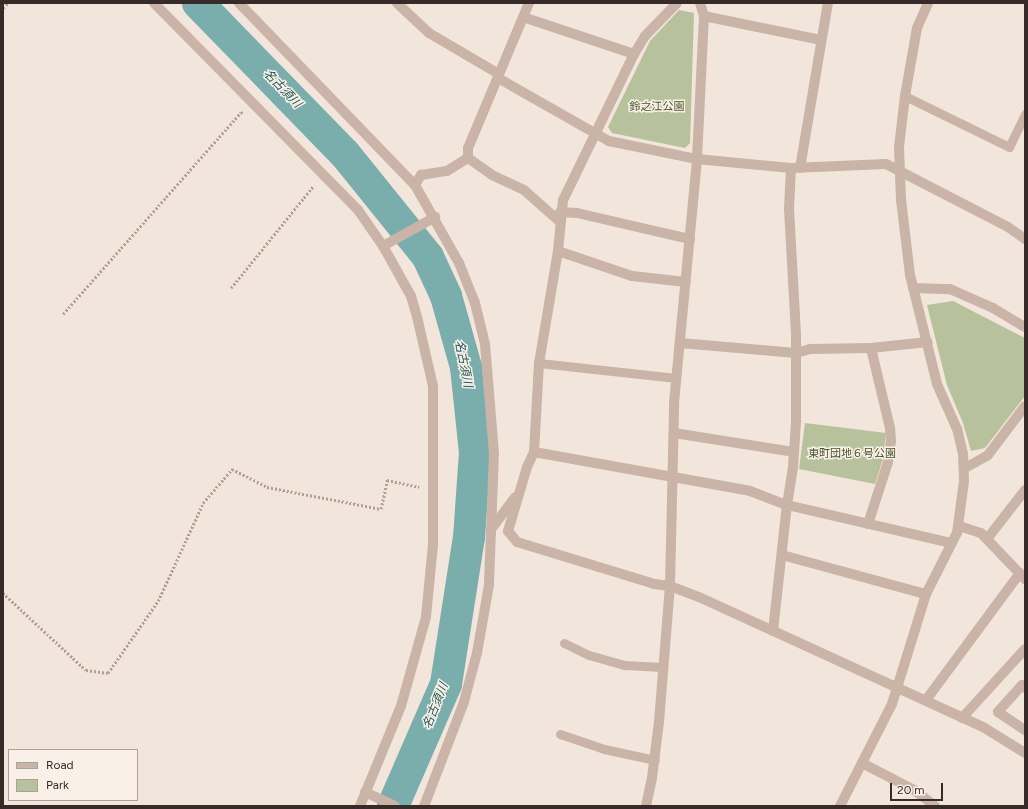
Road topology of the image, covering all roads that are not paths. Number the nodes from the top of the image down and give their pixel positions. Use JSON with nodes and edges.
{"nodes":[{"id":1,"x":154,"y":3,"type":"edge"},
{"id":2,"x":239,"y":3,"type":"edge"},
{"id":3,"x":397,"y":3,"type":"edge"},
{"id":4,"x":529,"y":3,"type":"edge"},
{"id":5,"x":677,"y":3,"type":"edge"},
{"id":6,"x":700,"y":3,"type":"edge"},
{"id":7,"x":828,"y":3,"type":"edge"},
{"id":8,"x":928,"y":3,"type":"edge"},
{"id":9,"x":409,"y":7,"type":"edge"},
{"id":10,"x":704,"y":16,"type":"junction"},
{"id":11,"x":523,"y":17,"type":"junction"},
{"id":12,"x":821,"y":40,"type":"junction"},
{"id":13,"x":634,"y":54,"type":"junction"},
{"id":14,"x":498,"y":76,"type":"junction"},
{"id":15,"x":905,"y":96,"type":"junction"},
{"id":16,"x":1025,"y":114,"type":"edge"},
{"id":17,"x":595,"y":136,"type":"junction"},
{"id":18,"x":468,"y":158,"type":"junction"},
{"id":19,"x":697,"y":159,"type":"junction"},
{"id":20,"x":796,"y":168,"type":"junction"},
{"id":21,"x":900,"y":172,"type":"junction"},
{"id":22,"x":416,"y":186,"type":"junction"},
{"id":23,"x":435,"y":217,"type":"junction"},
{"id":24,"x":560,"y":217,"type":"junction"},
{"id":25,"x":690,"y":239,"type":"junction"},
{"id":26,"x":1025,"y":239,"type":"edge"},
{"id":27,"x":383,"y":246,"type":"junction"},
{"id":28,"x":558,"y":251,"type":"junction"},
{"id":29,"x":686,"y":282,"type":"junction"},
{"id":30,"x":913,"y":288,"type":"junction"},
{"id":31,"x":1025,"y":327,"type":"edge"},
{"id":32,"x":928,"y":342,"type":"junction"},
{"id":33,"x":680,"y":343,"type":"junction"},
{"id":34,"x":871,"y":348,"type":"junction"},
{"id":35,"x":796,"y":353,"type":"junction"},
{"id":36,"x":539,"y":363,"type":"junction"},
{"id":37,"x":676,"y":378,"type":"junction"},
{"id":38,"x":1025,"y":406,"type":"edge"},
{"id":39,"x":674,"y":433,"type":"junction"},
{"id":40,"x":534,"y":452,"type":"junction"},
{"id":41,"x":794,"y":452,"type":"junction"},
{"id":42,"x":965,"y":468,"type":"junction"},
{"id":43,"x":673,"y":477,"type":"junction"},
{"id":44,"x":1025,"y":490,"type":"edge"},
{"id":45,"x":519,"y":492,"type":"junction"},
{"id":46,"x":787,"y":505,"type":"junction"},
{"id":47,"x":868,"y":524,"type":"junction"},
{"id":48,"x":959,"y":526,"type":"junction"},
{"id":49,"x":492,"y":528,"type":"junction"},
{"id":50,"x":987,"y":539,"type":"junction"},
{"id":51,"x":952,"y":543,"type":"junction"},
{"id":52,"x":782,"y":555,"type":"junction"},
{"id":53,"x":1023,"y":576,"type":"edge"},
{"id":54,"x":670,"y":586,"type":"junction"},
{"id":55,"x":926,"y":594,"type":"junction"},
{"id":56,"x":773,"y":631,"type":"junction"},
{"id":57,"x":564,"y":643,"type":"dead end"},
{"id":58,"x":1025,"y":649,"type":"edge"},
{"id":59,"x":662,"y":667,"type":"junction"},
{"id":60,"x":1024,"y":685,"type":"edge"},
{"id":61,"x":897,"y":687,"type":"junction"},
{"id":62,"x":926,"y":700,"type":"junction"},
{"id":63,"x":962,"y":718,"type":"junction"},
{"id":64,"x":1025,"y":730,"type":"edge"},
{"id":65,"x":560,"y":734,"type":"dead end"},
{"id":66,"x":1025,"y":753,"type":"edge"},
{"id":67,"x":655,"y":760,"type":"junction"},
{"id":68,"x":862,"y":763,"type":"junction"},
{"id":69,"x":365,"y":792,"type":"junction"},
{"id":70,"x":922,"y":802,"type":"edge"},
{"id":71,"x":360,"y":806,"type":"edge"},
{"id":72,"x":395,"y":806,"type":"edge"},
{"id":73,"x":424,"y":806,"type":"edge"},
{"id":74,"x":646,"y":806,"type":"edge"},
{"id":75,"x":840,"y":806,"type":"edge"},
{"id":76,"x":934,"y":806,"type":"edge"}],
"edges":[{"from":1,"to":27,"type":"street"},
{"from":2,"to":22,"type":"street"},
{"from":3,"to":9,"type":"street"},
{"from":4,"to":11,"type":"street"},
{"from":5,"to":13,"type":"street"},
{"from":6,"to":10,"type":"street"},
{"from":7,"to":12,"type":"street"},
{"from":8,"to":15,"type":"street"},
{"from":9,"to":14,"type":"street"},
{"from":10,"to":12,"type":"street"},
{"from":10,"to":19,"type":"street"},
{"from":11,"to":13,"type":"street"},
{"from":11,"to":14,"type":"street"},
{"from":12,"to":20,"type":"street"},
{"from":13,"to":17,"type":"street"},
{"from":14,"to":17,"type":"street"},
{"from":14,"to":18,"type":"street"},
{"from":15,"to":16,"type":"lane"},
{"from":15,"to":21,"type":"street"},
{"from":17,"to":19,"type":"street"},
{"from":17,"to":24,"type":"street"},
{"from":18,"to":22,"type":"street"},
{"from":18,"to":24,"type":"street"},
{"from":19,"to":20,"type":"street"},
{"from":19,"to":25,"type":"street"},
{"from":20,"to":21,"type":"street"},
{"from":20,"to":35,"type":"street"},
{"from":21,"to":26,"type":"street"},
{"from":21,"to":30,"type":"street"},
{"from":22,"to":23,"type":"street"},
{"from":23,"to":27,"type":"street"},
{"from":23,"to":49,"type":"street"},
{"from":24,"to":25,"type":"street"},
{"from":24,"to":28,"type":"street"},
{"from":25,"to":29,"type":"street"},
{"from":27,"to":69,"type":"street"},
{"from":28,"to":29,"type":"street"},
{"from":28,"to":36,"type":"street"},
{"from":29,"to":33,"type":"street"},
{"from":30,"to":31,"type":"street"},
{"from":30,"to":32,"type":"street"},
{"from":32,"to":34,"type":"street"},
{"from":32,"to":42,"type":"street"},
{"from":33,"to":35,"type":"street"},
{"from":33,"to":37,"type":"street"},
{"from":34,"to":35,"type":"street"},
{"from":34,"to":47,"type":"street"},
{"from":35,"to":41,"type":"street"},
{"from":36,"to":37,"type":"lane"},
{"from":36,"to":40,"type":"street"},
{"from":37,"to":39,"type":"street"},
{"from":38,"to":42,"type":"street"},
{"from":39,"to":41,"type":"street"},
{"from":39,"to":43,"type":"street"},
{"from":40,"to":43,"type":"street"},
{"from":40,"to":45,"type":"street"},
{"from":41,"to":46,"type":"street"},
{"from":42,"to":48,"type":"street"},
{"from":43,"to":46,"type":"street"},
{"from":43,"to":54,"type":"street"},
{"from":44,"to":50,"type":"street"},
{"from":45,"to":49,"type":"street"},
{"from":45,"to":54,"type":"street"},
{"from":46,"to":47,"type":"street"},
{"from":46,"to":52,"type":"street"},
{"from":47,"to":51,"type":"street"},
{"from":48,"to":50,"type":"street"},
{"from":48,"to":51,"type":"street"},
{"from":49,"to":73,"type":"street"},
{"from":50,"to":53,"type":"street"},
{"from":51,"to":55,"type":"street"},
{"from":52,"to":55,"type":"street"},
{"from":52,"to":56,"type":"street"},
{"from":53,"to":62,"type":"street"},
{"from":54,"to":56,"type":"street"},
{"from":54,"to":59,"type":"street"},
{"from":55,"to":61,"type":"street"},
{"from":56,"to":61,"type":"street"},
{"from":57,"to":59,"type":"lane"},
{"from":58,"to":63,"type":"street"},
{"from":59,"to":67,"type":"street"},
{"from":60,"to":64,"type":"street"},
{"from":61,"to":62,"type":"street"},
{"from":61,"to":68,"type":"street"},
{"from":62,"to":63,"type":"street"},
{"from":63,"to":66,"type":"street"},
{"from":65,"to":67,"type":"lane"},
{"from":67,"to":74,"type":"street"},
{"from":68,"to":70,"type":"street"},
{"from":68,"to":75,"type":"street"},
{"from":69,"to":71,"type":"street"},
{"from":69,"to":72,"type":"street"},
{"from":70,"to":76,"type":"street"}]}
